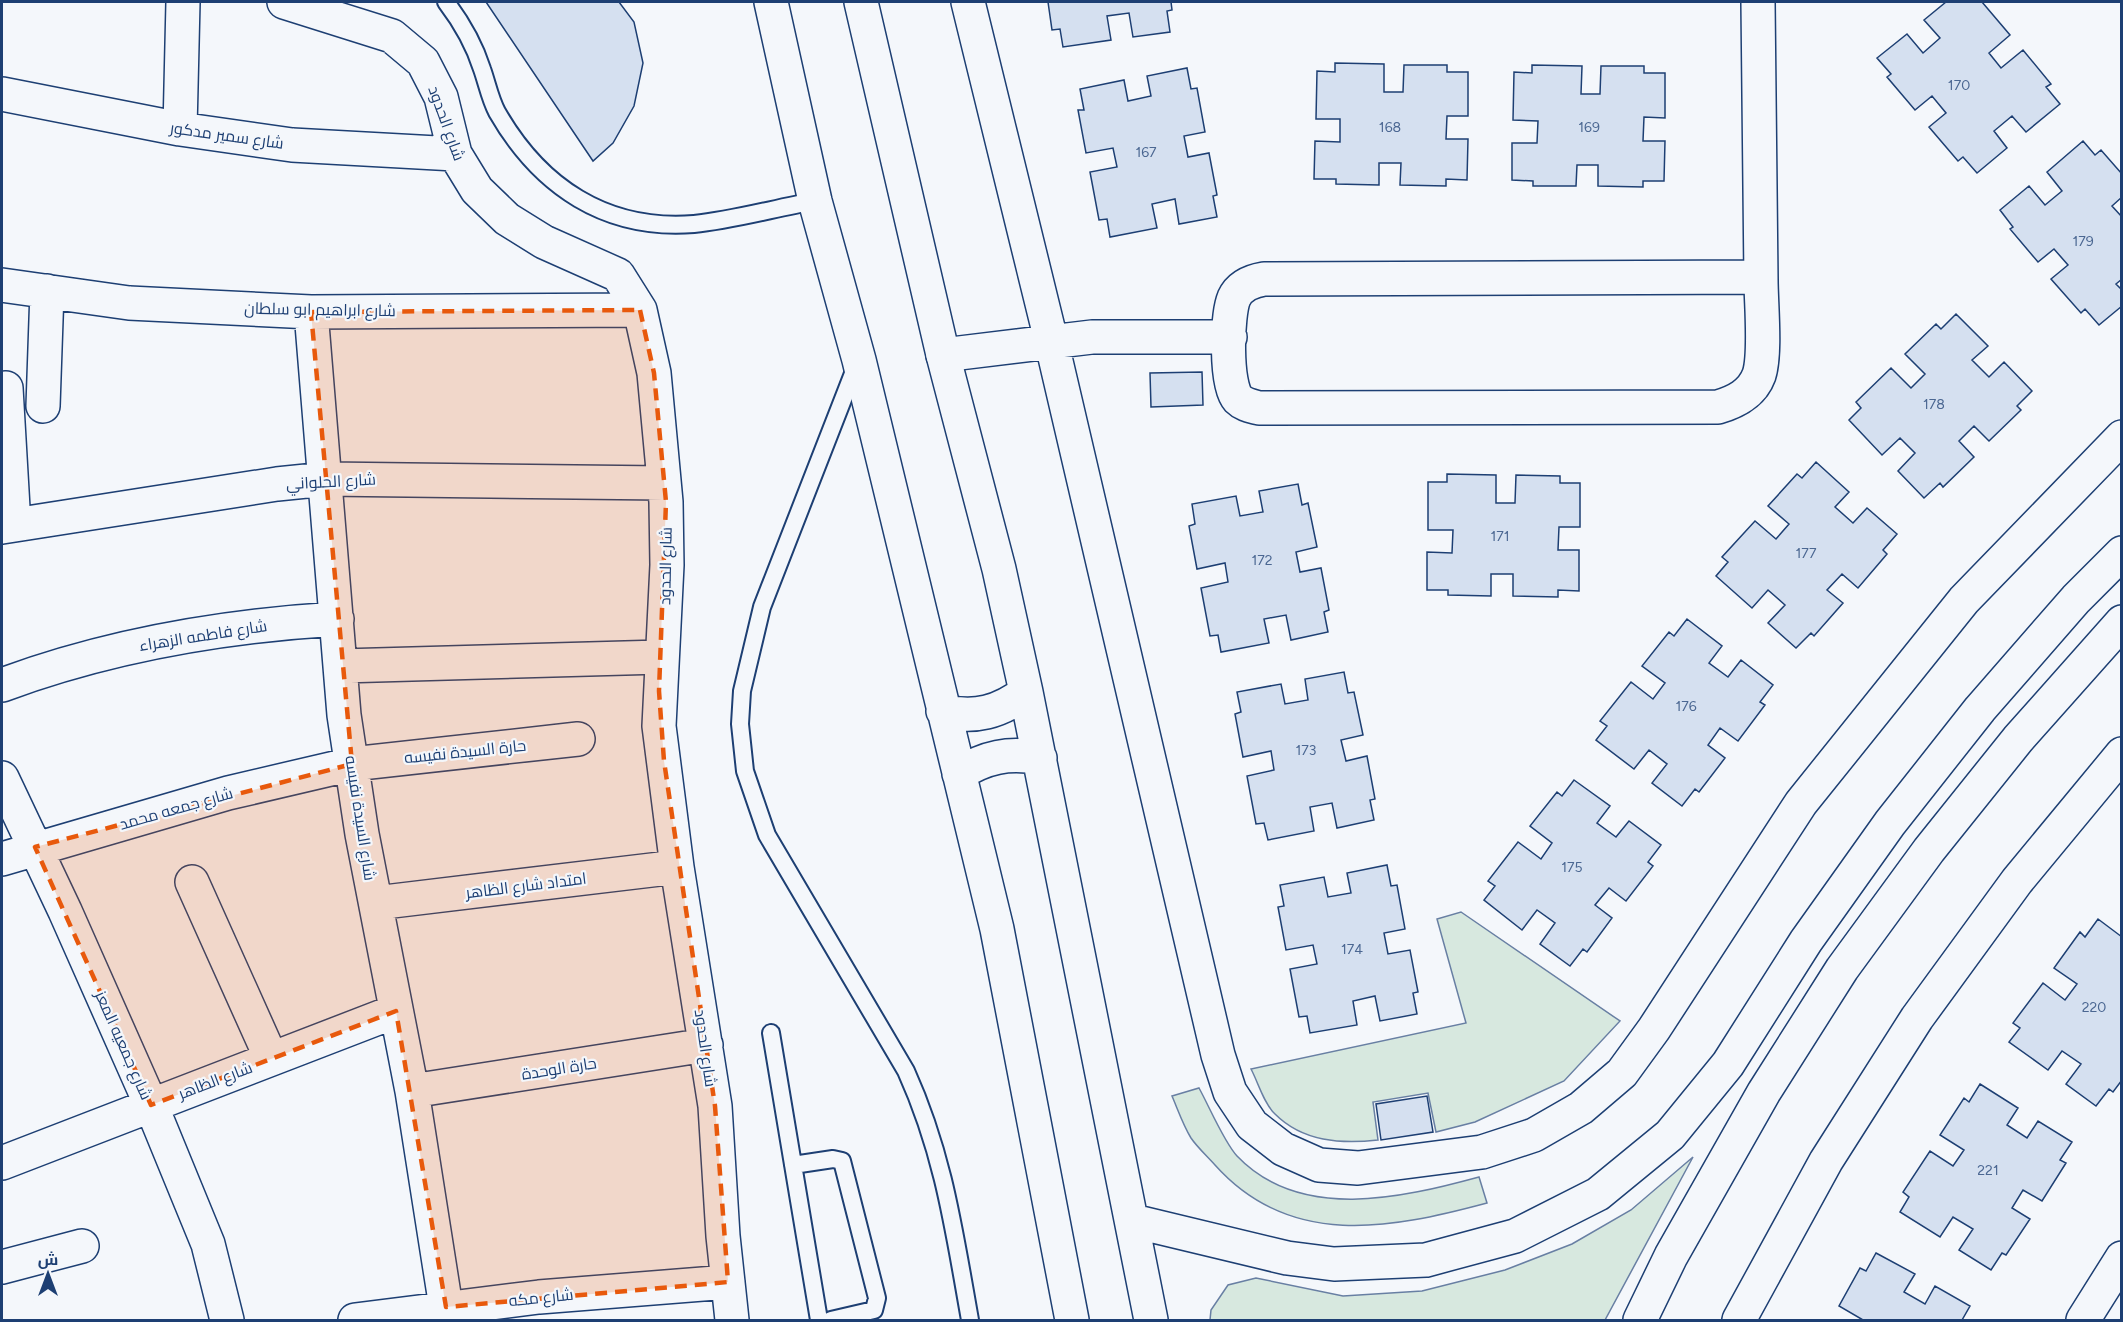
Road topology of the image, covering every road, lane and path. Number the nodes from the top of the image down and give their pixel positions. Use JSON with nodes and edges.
{"nodes":[{"id":1,"x":183,"y":2,"type":"edge"},
{"id":2,"x":284,"y":2,"type":"edge"},
{"id":3,"x":446,"y":2,"type":"edge"},
{"id":4,"x":771,"y":2,"type":"edge"},
{"id":5,"x":861,"y":2,"type":"edge"},
{"id":6,"x":968,"y":2,"type":"edge"},
{"id":7,"x":1758,"y":2,"type":"edge"},
{"id":8,"x":2,"y":94,"type":"edge"},
{"id":9,"x":180,"y":129,"type":"junction"},
{"id":10,"x":455,"y":154,"type":"junction"},
{"id":11,"x":815,"y":201,"type":"junction"},
{"id":12,"x":1761,"y":277,"type":"junction"},
{"id":13,"x":2,"y":285,"type":"edge"},
{"id":14,"x":47,"y":291,"type":"junction"},
{"id":15,"x":640,"y":310,"type":"junction"},
{"id":16,"x":311,"y":312,"type":"junction"},
{"id":17,"x":1230,"y":338,"type":"junction"},
{"id":18,"x":1051,"y":340,"type":"junction"},
{"id":19,"x":943,"y":355,"type":"junction"},
{"id":20,"x":859,"y":360,"type":"junction"},
{"id":21,"x":6,"y":388,"type":"dead end"},
{"id":22,"x":43,"y":406,"type":"dead end"},
{"id":23,"x":2121,"y":437,"type":"edge"},
{"id":24,"x":326,"y":479,"type":"junction"},
{"id":25,"x":664,"y":483,"type":"junction"},
{"id":26,"x":8,"y":526,"type":"edge"},
{"id":27,"x":2121,"y":553,"type":"edge"},
{"id":28,"x":337,"y":619,"type":"junction"},
{"id":29,"x":2121,"y":622,"type":"edge"},
{"id":30,"x":661,"y":657,"type":"junction"},
{"id":31,"x":340,"y":666,"type":"junction"},
{"id":32,"x":2,"y":685,"type":"edge"},
{"id":33,"x":1026,"y":692,"type":"junction"},
{"id":34,"x":943,"y":711,"type":"junction"},
{"id":35,"x":578,"y":739,"type":"dead end"},
{"id":36,"x":2121,"y":754,"type":"edge"},
{"id":37,"x":1040,"y":758,"type":"junction"},
{"id":38,"x":352,"y":764,"type":"junction"},
{"id":39,"x":959,"y":774,"type":"junction"},
{"id":40,"x":2,"y":778,"type":"edge"},
{"id":41,"x":35,"y":847,"type":"junction"},
{"id":42,"x":2,"y":858,"type":"edge"},
{"id":43,"x":677,"y":867,"type":"junction"},
{"id":44,"x":192,"y":882,"type":"dead end"},
{"id":45,"x":376,"y":903,"type":"junction"},
{"id":46,"x":396,"y":1011,"type":"junction"},
{"id":47,"x":771,"y":1034,"type":"dead end"},
{"id":48,"x":706,"y":1045,"type":"junction"},
{"id":49,"x":271,"y":1058,"type":"junction"},
{"id":50,"x":412,"y":1091,"type":"junction"},
{"id":51,"x":151,"y":1105,"type":"junction"},
{"id":52,"x":2,"y":1162,"type":"edge"},
{"id":53,"x":793,"y":1165,"type":"junction"},
{"id":54,"x":1133,"y":1221,"type":"junction"},
{"id":55,"x":82,"y":1246,"type":"dead end"},
{"id":56,"x":2121,"y":1258,"type":"edge"},
{"id":57,"x":2,"y":1267,"type":"edge"},
{"id":58,"x":728,"y":1282,"type":"junction"},
{"id":59,"x":447,"y":1314,"type":"edge"},
{"id":60,"x":227,"y":1320,"type":"edge"},
{"id":61,"x":355,"y":1320,"type":"edge"},
{"id":62,"x":732,"y":1320,"type":"edge"},
{"id":63,"x":819,"y":1320,"type":"edge"},
{"id":64,"x":831,"y":1320,"type":"edge"},
{"id":65,"x":970,"y":1320,"type":"edge"},
{"id":66,"x":1072,"y":1320,"type":"edge"},
{"id":67,"x":1151,"y":1320,"type":"edge"},
{"id":68,"x":1640,"y":1320,"type":"edge"},
{"id":69,"x":1739,"y":1320,"type":"edge"},
{"id":70,"x":2083,"y":1320,"type":"edge"}],
"edges":[{"from":1,"to":9,"type":"street"},
{"from":2,"to":10,"type":"street","name":"شارع الحدود"},
{"from":3,"to":11,"type":"lane"},
{"from":4,"to":11,"type":"street"},
{"from":5,"to":19,"type":"street"},
{"from":6,"to":18,"type":"street"},
{"from":7,"to":12,"type":"street"},
{"from":8,"to":9,"type":"street","name":"شارع سمير مدكور"},
{"from":9,"to":10,"type":"street","name":"شارع سمير مدكور"},
{"from":10,"to":15,"type":"street","name":"شارع الحدود"},
{"from":11,"to":20,"type":"street"},
{"from":12,"to":17,"type":"street"},
{"from":12,"to":17,"type":"street"},
{"from":13,"to":14,"type":"street","name":"شارع ابراهيم ابو سلطان"},
{"from":14,"to":16,"type":"street","name":"شارع ابراهيم ابو سلطان"},
{"from":14,"to":22,"type":"street"},
{"from":15,"to":16,"type":"street","name":"شارع ابراهيم ابو سلطان"},
{"from":15,"to":25,"type":"street","name":"شارع الحدود"},
{"from":16,"to":24,"type":"street","name":"شارع السيدة نفيسه"},
{"from":17,"to":18,"type":"street"},
{"from":18,"to":19,"type":"street"},
{"from":18,"to":23,"type":"street"},
{"from":19,"to":33,"type":"street"},
{"from":20,"to":34,"type":"street"},
{"from":20,"to":65,"type":"lane"},
{"from":21,"to":26,"type":"street"},
{"from":24,"to":25,"type":"street","name":"شارع الحلواني"},
{"from":24,"to":26,"type":"street","name":"شارع الحلواني"},
{"from":24,"to":28,"type":"street","name":"شارع السيدة نفيسه"},
{"from":25,"to":30,"type":"street","name":"شارع الحدود"},
{"from":27,"to":54,"type":"street"},
{"from":28,"to":31,"type":"street","name":"شارع السيدة نفيسه"},
{"from":28,"to":32,"type":"street","name":"شارع فاطمه الزهراء"},
{"from":29,"to":68,"type":"street"},
{"from":30,"to":31,"type":"street"},
{"from":30,"to":43,"type":"street","name":"شارع الحدود"},
{"from":31,"to":38,"type":"street","name":"شارع السيدة نفيسه"},
{"from":33,"to":34,"type":"street"},
{"from":33,"to":37,"type":"street"},
{"from":34,"to":39,"type":"street"},
{"from":35,"to":38,"type":"street","name":"حارة السيدة نفيسه"},
{"from":36,"to":69,"type":"street"},
{"from":37,"to":39,"type":"street"},
{"from":37,"to":54,"type":"street"},
{"from":38,"to":41,"type":"street","name":"شارع جمعه محمد"},
{"from":38,"to":45,"type":"street","name":"شارع السيدة نفيسه"},
{"from":39,"to":66,"type":"street"},
{"from":40,"to":41,"type":"street","name":"شارع جمعيه المعز"},
{"from":41,"to":42,"type":"street","name":"شارع جمعه محمد"},
{"from":41,"to":51,"type":"street","name":"شارع جمعيه المعز"},
{"from":43,"to":45,"type":"street","name":"امتداد شارع الظاهر"},
{"from":43,"to":48,"type":"street","name":"شارع الحدود"},
{"from":44,"to":49,"type":"street"},
{"from":45,"to":46,"type":"street","name":"شارع السيدة نفيسه"},
{"from":46,"to":49,"type":"street","name":"شارع الظاهر"},
{"from":46,"to":50,"type":"street","name":"شارع السيدة نفيسه"},
{"from":47,"to":53,"type":"lane"},
{"from":48,"to":50,"type":"street","name":"حارة الوحدة"},
{"from":48,"to":58,"type":"street","name":"شارع الحدود"},
{"from":49,"to":51,"type":"street","name":"شارع الظاهر"},
{"from":50,"to":59,"type":"street","name":"شارع السيدة نفيسه"},
{"from":51,"to":52,"type":"street","name":"شارع الظاهر"},
{"from":51,"to":60,"type":"street","name":"شارع جمعيه المعز"},
{"from":53,"to":63,"type":"lane"},
{"from":53,"to":64,"type":"lane"},
{"from":54,"to":67,"type":"street"},
{"from":55,"to":57,"type":"street"},
{"from":56,"to":70,"type":"street"},
{"from":58,"to":59,"type":"street","name":"شارع مكه"},
{"from":58,"to":62,"type":"street","name":"شارع الحدود"},
{"from":59,"to":61,"type":"street","name":"شارع مكه"}]}
